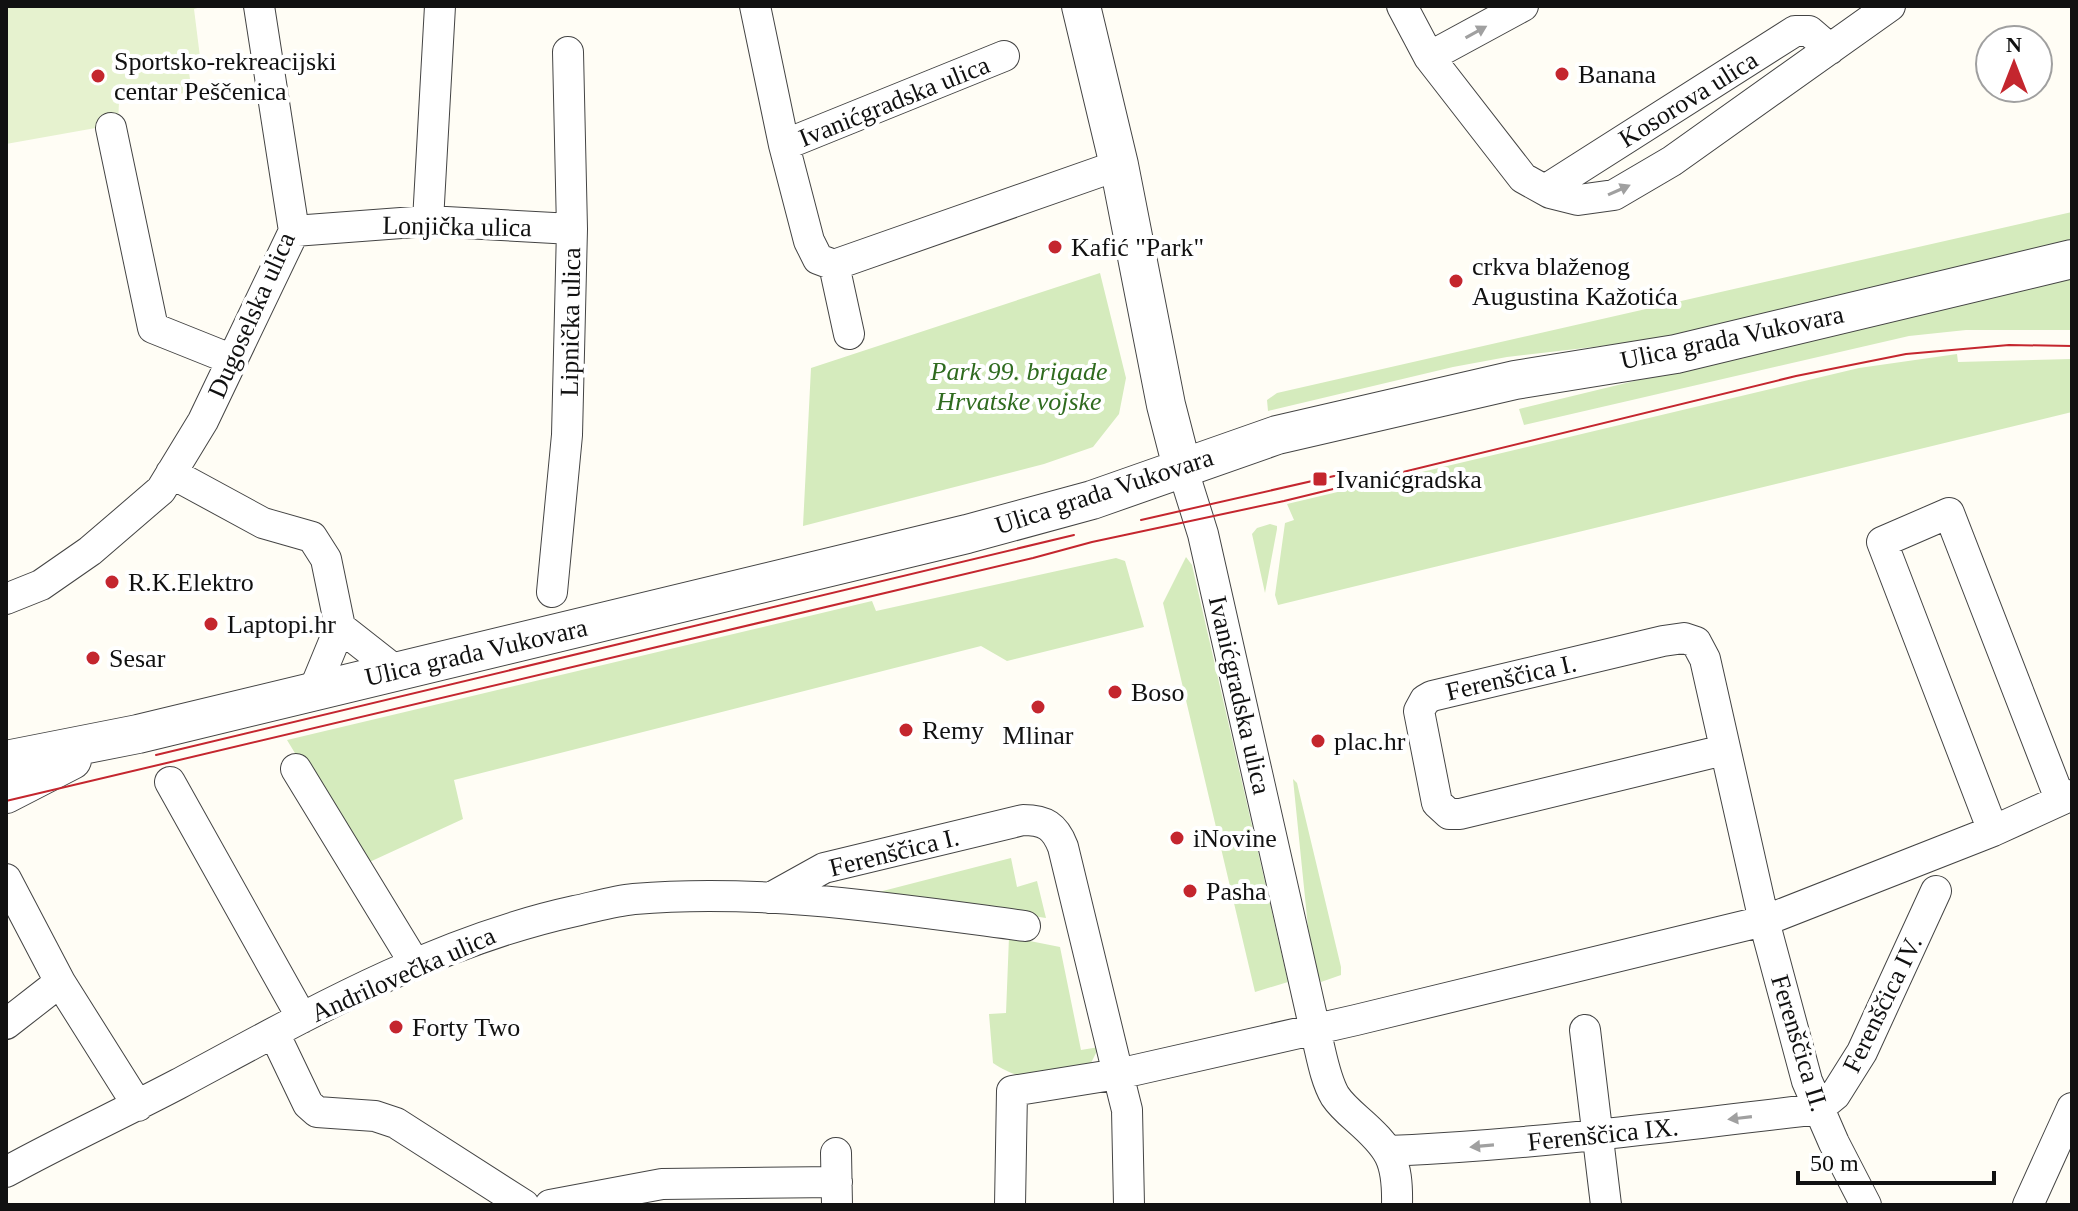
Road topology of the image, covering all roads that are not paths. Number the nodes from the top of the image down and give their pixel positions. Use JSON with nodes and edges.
{"nodes":[{"id":1,"x":259,"y":6,"type":"edge"},
{"id":2,"x":440,"y":6,"type":"edge"},
{"id":3,"x":755,"y":6,"type":"edge"},
{"id":4,"x":1081,"y":6,"type":"edge"},
{"id":5,"x":1402,"y":6,"type":"edge"},
{"id":6,"x":1523,"y":6,"type":"edge"},
{"id":7,"x":1890,"y":6,"type":"edge"},
{"id":8,"x":1830,"y":49,"type":"junction"},
{"id":9,"x":568,"y":52,"type":"dead end"},
{"id":10,"x":1004,"y":56,"type":"dead end"},
{"id":11,"x":1429,"y":57,"type":"junction"},
{"id":12,"x":111,"y":128,"type":"dead end"},
{"id":13,"x":784,"y":145,"type":"junction"},
{"id":14,"x":1119,"y":165,"type":"junction"},
{"id":15,"x":1545,"y":190,"type":"junction"},
{"id":16,"x":428,"y":221,"type":"junction"},
{"id":17,"x":572,"y":229,"type":"junction"},
{"id":18,"x":294,"y":231,"type":"junction"},
{"id":19,"x":2072,"y":259,"type":"edge"},
{"id":20,"x":834,"y":265,"type":"junction"},
{"id":21,"x":849,"y":334,"type":"dead end"},
{"id":22,"x":233,"y":360,"type":"junction"},
{"id":23,"x":1182,"y":467,"type":"junction"},
{"id":24,"x":171,"y":473,"type":"junction"},
{"id":25,"x":552,"y":592,"type":"dead end"},
{"id":26,"x":6,"y":599,"type":"edge"},
{"id":27,"x":340,"y":627,"type":"junction"},
{"id":28,"x":396,"y":671,"type":"junction"},
{"id":29,"x":314,"y":690,"type":"junction"},
{"id":30,"x":138,"y":734,"type":"junction"},
{"id":31,"x":1724,"y":750,"type":"junction"},
{"id":32,"x":6,"y":760,"type":"edge"},
{"id":33,"x":296,"y":769,"type":"dead end"},
{"id":34,"x":170,"y":782,"type":"dead end"},
{"id":35,"x":6,"y":794,"type":"edge"},
{"id":36,"x":2066,"y":797,"type":"edge"},
{"id":37,"x":1993,"y":831,"type":"junction"},
{"id":38,"x":6,"y":879,"type":"edge"},
{"id":39,"x":1936,"y":891,"type":"dead end"},
{"id":40,"x":770,"y":898,"type":"junction"},
{"id":41,"x":1764,"y":921,"type":"junction"},
{"id":42,"x":1025,"y":926,"type":"dead end"},
{"id":43,"x":415,"y":964,"type":"junction"},
{"id":44,"x":60,"y":982,"type":"junction"},
{"id":45,"x":302,"y":1018,"type":"junction"},
{"id":46,"x":6,"y":1024,"type":"edge"},
{"id":47,"x":1315,"y":1030,"type":"junction"},
{"id":48,"x":1585,"y":1030,"type":"dead end"},
{"id":49,"x":274,"y":1033,"type":"junction"},
{"id":50,"x":1118,"y":1074,"type":"junction"},
{"id":51,"x":138,"y":1106,"type":"junction"},
{"id":52,"x":2072,"y":1108,"type":"edge"},
{"id":53,"x":1818,"y":1109,"type":"junction"},
{"id":54,"x":1596,"y":1136,"type":"junction"},
{"id":55,"x":1388,"y":1151,"type":"junction"},
{"id":56,"x":6,"y":1172,"type":"edge"},
{"id":57,"x":837,"y":1180,"type":"edge"},
{"id":58,"x":663,"y":1194,"type":"edge"},
{"id":59,"x":524,"y":1205,"type":"edge"},
{"id":60,"x":550,"y":1205,"type":"edge"},
{"id":61,"x":1010,"y":1205,"type":"edge"},
{"id":62,"x":1129,"y":1205,"type":"edge"},
{"id":63,"x":1397,"y":1205,"type":"edge"},
{"id":64,"x":1606,"y":1205,"type":"edge"},
{"id":65,"x":1866,"y":1205,"type":"edge"},
{"id":66,"x":2028,"y":1205,"type":"edge"}],
"edges":[{"from":1,"to":18,"type":"street","name":"Dugoselska ulica"},
{"from":2,"to":16,"type":"street"},
{"from":3,"to":13,"type":"street","name":"Ivanićgradska ulica"},
{"from":4,"to":14,"type":"street","name":"Ivanićgradska ulica"},
{"from":5,"to":11,"type":"street","name":"Kosorova ulica"},
{"from":11,"to":6,"type":"street","one_way":true},
{"from":7,"to":8,"type":"street","name":"Kosorova ulica"},
{"from":15,"to":8,"type":"street","name":"Kosorova ulica","one_way":true},
{"from":8,"to":15,"type":"street","name":"Kosorova ulica"},
{"from":9,"to":17,"type":"street","name":"Lipnička ulica"},
{"from":10,"to":13,"type":"street","name":"Ivanićgradska ulica"},
{"from":11,"to":15,"type":"street","name":"Kosorova ulica"},
{"from":12,"to":22,"type":"street"},
{"from":13,"to":20,"type":"street","name":"Ivanićgradska ulica"},
{"from":14,"to":20,"type":"street"},
{"from":14,"to":23,"type":"street","name":"Ivanićgradska ulica"},
{"from":16,"to":17,"type":"street","name":"Lonjička ulica"},
{"from":16,"to":18,"type":"street","name":"Lonjička ulica"},
{"from":17,"to":25,"type":"street","name":"Lipnička ulica"},
{"from":18,"to":22,"type":"street","name":"Dugoselska ulica"},
{"from":19,"to":23,"type":"street","name":"Ulica grada Vukovara"},
{"from":20,"to":21,"type":"street"},
{"from":22,"to":24,"type":"street","name":"Dugoselska ulica"},
{"from":23,"to":28,"type":"street","name":"Ulica grada Vukovara"},
{"from":23,"to":47,"type":"street","name":"Ivanićgradska ulica"},
{"from":24,"to":26,"type":"street","name":"Dugoselska ulica"},
{"from":24,"to":27,"type":"street"},
{"from":27,"to":28,"type":"street"},
{"from":27,"to":29,"type":"street"},
{"from":28,"to":29,"type":"street","name":"Ulica grada Vukovara"},
{"from":29,"to":30,"type":"street","name":"Ulica grada Vukovara"},
{"from":30,"to":32,"type":"street","name":"Ulica grada Vukovara"},
{"from":30,"to":35,"type":"street","name":"Ulica grada Vukovara"},
{"from":31,"to":31,"type":"street","name":"Ferenščica I."},
{"from":31,"to":41,"type":"street","name":"Ferenščica I."},
{"from":33,"to":43,"type":"street"},
{"from":34,"to":45,"type":"street"},
{"from":36,"to":37,"type":"street"},
{"from":36,"to":37,"type":"street"},
{"from":37,"to":41,"type":"street"},
{"from":38,"to":44,"type":"street"},
{"from":39,"to":53,"type":"street","name":"Ferenščica IV."},
{"from":40,"to":42,"type":"street","name":"Andrilovečka ulica"},
{"from":40,"to":43,"type":"street","name":"Andrilovečka ulica"},
{"from":40,"to":50,"type":"street","name":"Ferenščica I."},
{"from":41,"to":47,"type":"street"},
{"from":41,"to":53,"type":"street","name":"Ferenščica II."},
{"from":43,"to":45,"type":"street","name":"Andrilovečka ulica"},
{"from":44,"to":46,"type":"street"},
{"from":44,"to":51,"type":"street"},
{"from":45,"to":49,"type":"street","name":"Andrilovečka ulica"},
{"from":47,"to":50,"type":"street"},
{"from":47,"to":55,"type":"street","name":"Ivanićgradska ulica"},
{"from":48,"to":54,"type":"street"},
{"from":49,"to":51,"type":"street","name":"Andrilovečka ulica"},
{"from":49,"to":59,"type":"street"},
{"from":50,"to":61,"type":"street"},
{"from":50,"to":62,"type":"street","name":"Ferenščica I."},
{"from":51,"to":56,"type":"street","name":"Andrilovečka ulica"},
{"from":52,"to":66,"type":"street"},
{"from":53,"to":54,"type":"street","name":"Ferenščica IX.","one_way":true},
{"from":53,"to":65,"type":"street","name":"Ferenščica II."},
{"from":54,"to":55,"type":"street","name":"Ferenščica IX.","one_way":true},
{"from":54,"to":64,"type":"street"},
{"from":55,"to":63,"type":"street"},
{"from":57,"to":58,"type":"street"},
{"from":58,"to":60,"type":"street"}]}
